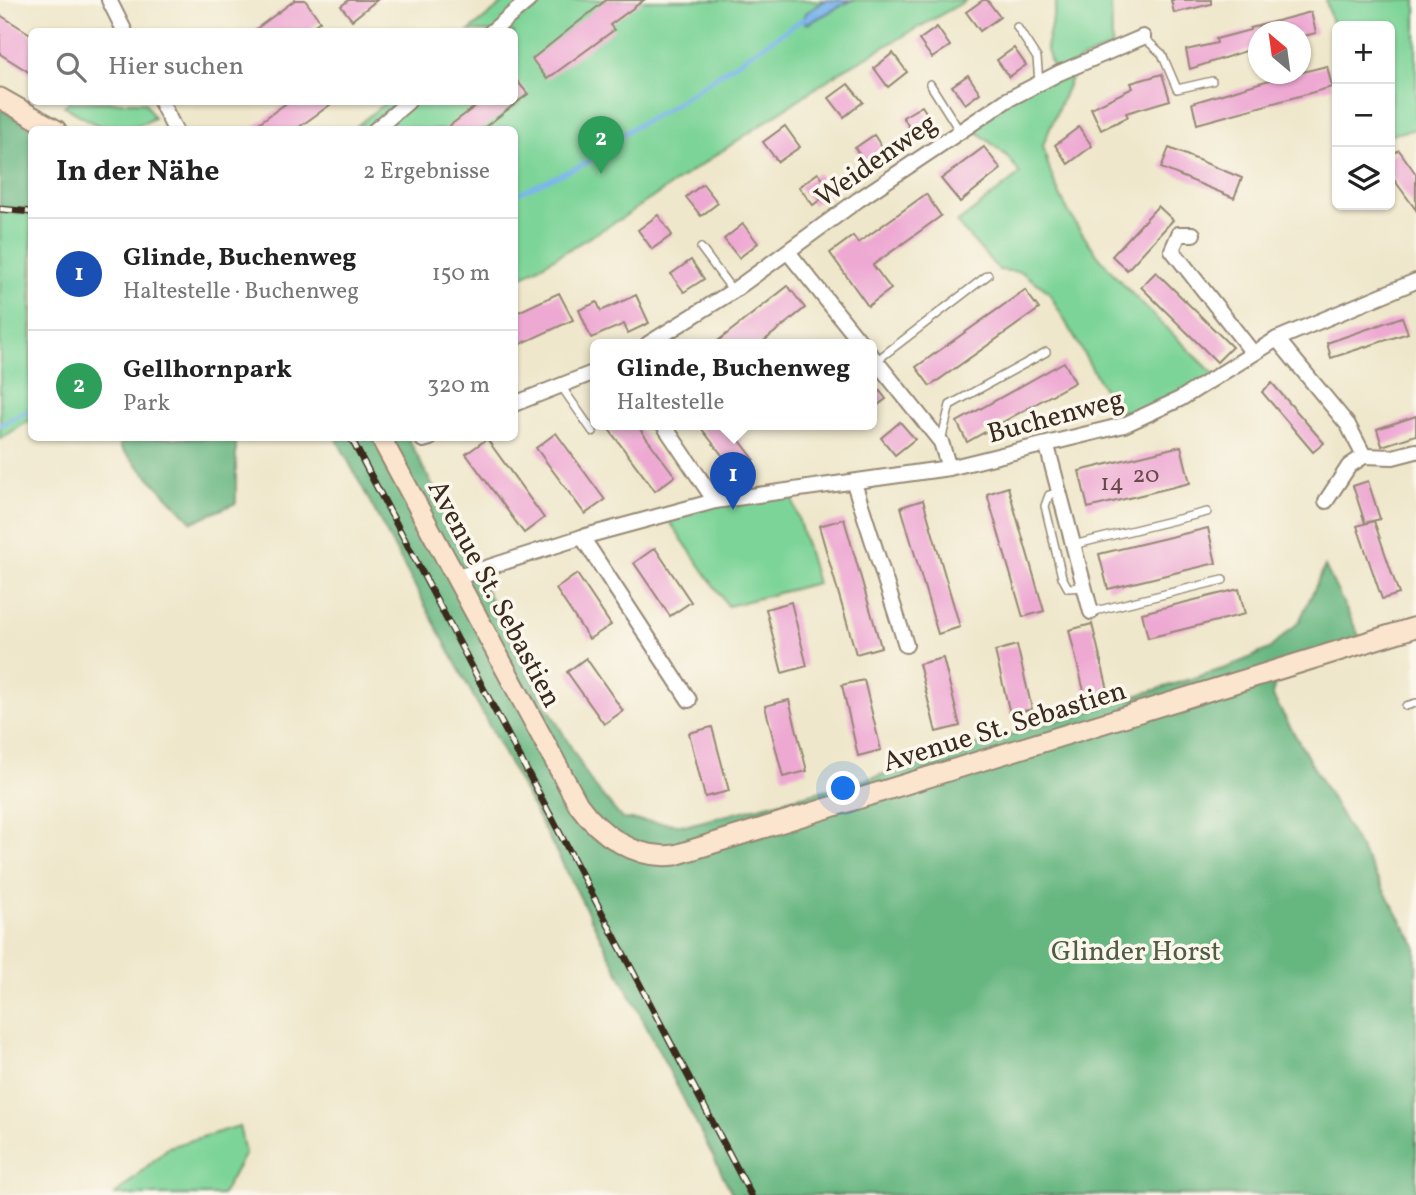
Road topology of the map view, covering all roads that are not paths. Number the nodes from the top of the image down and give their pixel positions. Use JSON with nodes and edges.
{"nodes":[{"id":1,"x":109,"y":0,"type":"edge"},
{"id":2,"x":529,"y":0,"type":"edge"},
{"id":3,"x":1017,"y":27,"type":"dead end"},
{"id":4,"x":123,"y":28,"type":"edge"},
{"id":5,"x":496,"y":28,"type":"edge"},
{"id":6,"x":1143,"y":37,"type":"joint"},
{"id":7,"x":1212,"y":81,"type":"dead end"},
{"id":8,"x":1039,"y":82,"type":"junction"},
{"id":9,"x":930,"y":84,"type":"dead end"},
{"id":10,"x":0,"y":98,"type":"edge"},
{"id":11,"x":162,"y":105,"type":"edge"},
{"id":12,"x":404,"y":105,"type":"edge"},
{"id":13,"x":49,"y":126,"type":"edge"},
{"id":14,"x":173,"y":126,"type":"edge"},
{"id":15,"x":380,"y":126,"type":"edge"},
{"id":16,"x":959,"y":130,"type":"junction"},
{"id":17,"x":1193,"y":234,"type":"dead end"},
{"id":18,"x":701,"y":248,"type":"dead end"},
{"id":19,"x":788,"y":252,"type":"junction"},
{"id":20,"x":988,"y":275,"type":"dead end"},
{"id":21,"x":1416,"y":281,"type":"edge"},
{"id":22,"x":733,"y":290,"type":"junction"},
{"id":23,"x":657,"y":339,"type":"edge"},
{"id":24,"x":858,"y":339,"type":"edge"},
{"id":25,"x":1277,"y":339,"type":"junction"},
{"id":26,"x":1046,"y":352,"type":"dead end"},
{"id":27,"x":1253,"y":353,"type":"junction"},
{"id":28,"x":877,"y":356,"type":"edge"},
{"id":29,"x":877,"y":362,"type":"edge"},
{"id":30,"x":590,"y":374,"type":"edge"},
{"id":31,"x":561,"y":385,"type":"junction"},
{"id":32,"x":518,"y":402,"type":"edge"},
{"id":33,"x":590,"y":428,"type":"edge"},
{"id":34,"x":667,"y":430,"type":"edge"},
{"id":35,"x":383,"y":441,"type":"edge"},
{"id":36,"x":941,"y":442,"type":"junction"},
{"id":37,"x":1046,"y":446,"type":"junction"},
{"id":38,"x":1416,"y":451,"type":"edge"},
{"id":39,"x":1364,"y":456,"type":"junction"},
{"id":40,"x":949,"y":468,"type":"junction"},
{"id":41,"x":854,"y":483,"type":"junction"},
{"id":42,"x":1059,"y":492,"type":"junction"},
{"id":43,"x":1326,"y":500,"type":"dead end"},
{"id":44,"x":715,"y":501,"type":"junction"},
{"id":45,"x":1207,"y":512,"type":"dead end"},
{"id":46,"x":582,"y":537,"type":"junction"},
{"id":47,"x":1072,"y":545,"type":"junction"},
{"id":48,"x":455,"y":578,"type":"junction"},
{"id":49,"x":1223,"y":580,"type":"dead end"},
{"id":50,"x":1084,"y":587,"type":"junction"},
{"id":51,"x":1091,"y":612,"type":"joint"},
{"id":52,"x":1416,"y":627,"type":"edge"},
{"id":53,"x":906,"y":645,"type":"dead end"},
{"id":54,"x":689,"y":700,"type":"dead end"},
{"id":55,"x":1416,"y":703,"type":"edge"},
{"id":56,"x":1406,"y":706,"type":"dead end"}],
"edges":[{"from":1,"to":4,"type":"street"},
{"from":2,"to":5,"type":"street"},
{"from":3,"to":8,"type":"lane"},
{"from":6,"to":7,"type":"lane"},
{"from":6,"to":8,"type":"street","name":"Weidenweg"},
{"from":8,"to":16,"type":"street","name":"Weidenweg"},
{"from":9,"to":16,"type":"lane"},
{"from":10,"to":13,"type":"main road"},
{"from":11,"to":14,"type":"street"},
{"from":12,"to":15,"type":"street"},
{"from":16,"to":19,"type":"street","name":"Weidenweg"},
{"from":17,"to":27,"type":"street"},
{"from":18,"to":22,"type":"lane"},
{"from":19,"to":22,"type":"street","name":"Weidenweg"},
{"from":19,"to":24,"type":"street"},
{"from":20,"to":28,"type":"lane"},
{"from":21,"to":25,"type":"street","name":"Buchenweg"},
{"from":22,"to":23,"type":"street","name":"Weidenweg"},
{"from":25,"to":27,"type":"street","name":"Buchenweg"},
{"from":25,"to":39,"type":"street"},
{"from":26,"to":36,"type":"lane"},
{"from":27,"to":37,"type":"street","name":"Buchenweg"},
{"from":29,"to":36,"type":"street"},
{"from":30,"to":31,"type":"street"},
{"from":31,"to":32,"type":"street"},
{"from":31,"to":33,"type":"lane"},
{"from":34,"to":44,"type":"street"},
{"from":35,"to":48,"type":"main road","name":"Avenue St. Sebastien"},
{"from":36,"to":40,"type":"street"},
{"from":37,"to":40,"type":"street","name":"Buchenweg"},
{"from":37,"to":42,"type":"street"},
{"from":38,"to":39,"type":"street"},
{"from":39,"to":43,"type":"street"},
{"from":40,"to":41,"type":"street","name":"Buchenweg"},
{"from":41,"to":44,"type":"street","name":"Buchenweg"},
{"from":41,"to":53,"type":"street"},
{"from":42,"to":47,"type":"street"},
{"from":42,"to":50,"type":"lane"},
{"from":44,"to":46,"type":"street","name":"Buchenweg"},
{"from":45,"to":47,"type":"lane"},
{"from":46,"to":48,"type":"street","name":"Buchenweg"},
{"from":46,"to":54,"type":"street"},
{"from":47,"to":50,"type":"street"},
{"from":48,"to":52,"type":"main road","name":"Avenue St. Sebastien"},
{"from":49,"to":51,"type":"lane"},
{"from":50,"to":51,"type":"street"},
{"from":55,"to":56,"type":"lane"}]}
